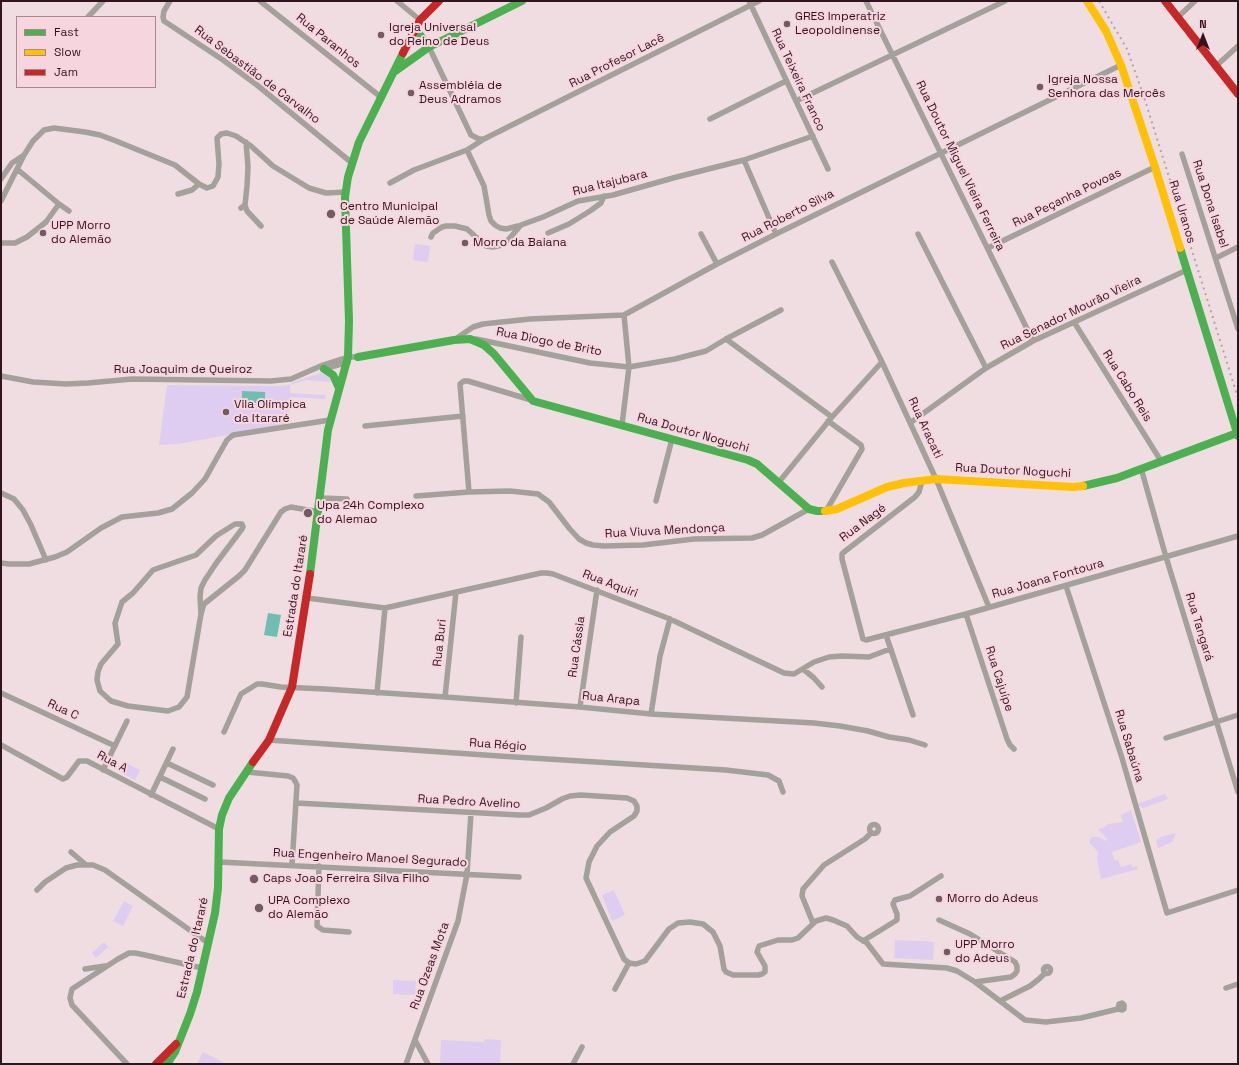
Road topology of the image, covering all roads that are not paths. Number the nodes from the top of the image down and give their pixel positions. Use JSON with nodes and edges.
{"nodes":[{"id":1,"x":103,"y":1,"type":"edge"},
{"id":2,"x":170,"y":1,"type":"edge"},
{"id":3,"x":260,"y":1,"type":"edge"},
{"id":4,"x":397,"y":1,"type":"edge"},
{"id":5,"x":439,"y":1,"type":"edge"},
{"id":6,"x":522,"y":1,"type":"edge"},
{"id":7,"x":760,"y":1,"type":"edge"},
{"id":8,"x":866,"y":1,"type":"edge"},
{"id":9,"x":1006,"y":1,"type":"edge"},
{"id":10,"x":1087,"y":1,"type":"edge"},
{"id":11,"x":1165,"y":1,"type":"edge"},
{"id":12,"x":1195,"y":1,"type":"edge"},
{"id":13,"x":750,"y":3,"type":"edge"},
{"id":14,"x":89,"y":16,"type":"edge"},
{"id":15,"x":1177,"y":18,"type":"junction"},
{"id":16,"x":420,"y":20,"type":"junction"},
{"id":17,"x":415,"y":28,"type":"junction"},
{"id":18,"x":1238,"y":46,"type":"edge"},
{"id":19,"x":429,"y":48,"type":"junction"},
{"id":20,"x":893,"y":55,"type":"junction"},
{"id":21,"x":1121,"y":65,"type":"junction"},
{"id":22,"x":1215,"y":67,"type":"junction"},
{"id":23,"x":392,"y":74,"type":"junction"},
{"id":24,"x":786,"y":81,"type":"junction"},
{"id":25,"x":1238,"y":94,"type":"edge"},
{"id":26,"x":382,"y":98,"type":"junction"},
{"id":27,"x":796,"y":101,"type":"junction"},
{"id":28,"x":710,"y":119,"type":"dead end"},
{"id":29,"x":813,"y":136,"type":"junction"},
{"id":30,"x":484,"y":139,"type":"junction"},
{"id":31,"x":246,"y":142,"type":"junction"},
{"id":32,"x":468,"y":150,"type":"junction"},
{"id":33,"x":941,"y":153,"type":"junction"},
{"id":34,"x":1182,"y":154,"type":"dead end"},
{"id":35,"x":24,"y":155,"type":"junction"},
{"id":36,"x":744,"y":160,"type":"junction"},
{"id":37,"x":352,"y":163,"type":"junction"},
{"id":38,"x":1155,"y":167,"type":"junction"},
{"id":39,"x":17,"y":169,"type":"junction"},
{"id":40,"x":828,"y":169,"type":"dead end"},
{"id":41,"x":407,"y":174,"type":"junction"},
{"id":42,"x":1,"y":179,"type":"edge"},
{"id":43,"x":410,"y":180,"type":"dead end"},
{"id":44,"x":390,"y":183,"type":"dead end"},
{"id":45,"x":199,"y":184,"type":"junction"},
{"id":46,"x":346,"y":192,"type":"junction"},
{"id":47,"x":178,"y":194,"type":"dead end"},
{"id":48,"x":604,"y":196,"type":"junction"},
{"id":49,"x":1,"y":201,"type":"edge"},
{"id":50,"x":59,"y":204,"type":"junction"},
{"id":51,"x":69,"y":211,"type":"dead end"},
{"id":52,"x":261,"y":226,"type":"dead end"},
{"id":53,"x":518,"y":226,"type":"junction"},
{"id":54,"x":548,"y":234,"type":"dead end"},
{"id":55,"x":701,"y":234,"type":"dead end"},
{"id":56,"x":776,"y":234,"type":"junction"},
{"id":57,"x":918,"y":234,"type":"dead end"},
{"id":58,"x":431,"y":237,"type":"dead end"},
{"id":59,"x":1,"y":243,"type":"edge"},
{"id":60,"x":1238,"y":247,"type":"edge"},
{"id":61,"x":988,"y":248,"type":"junction"},
{"id":62,"x":1216,"y":258,"type":"junction"},
{"id":63,"x":832,"y":262,"type":"dead end"},
{"id":64,"x":717,"y":264,"type":"junction"},
{"id":65,"x":1187,"y":270,"type":"junction"},
{"id":66,"x":781,"y":310,"type":"dead end"},
{"id":67,"x":624,"y":315,"type":"junction"},
{"id":68,"x":1074,"y":322,"type":"junction"},
{"id":69,"x":1238,"y":329,"type":"edge"},
{"id":70,"x":470,"y":338,"type":"junction"},
{"id":71,"x":726,"y":339,"type":"junction"},
{"id":72,"x":454,"y":340,"type":"junction"},
{"id":73,"x":1033,"y":341,"type":"junction"},
{"id":74,"x":358,"y":357,"type":"joint"},
{"id":75,"x":348,"y":360,"type":"junction"},
{"id":76,"x":882,"y":362,"type":"junction"},
{"id":77,"x":629,"y":367,"type":"junction"},
{"id":78,"x":316,"y":368,"type":"junction"},
{"id":79,"x":986,"y":368,"type":"junction"},
{"id":80,"x":324,"y":369,"type":"junction"},
{"id":81,"x":1,"y":376,"type":"edge"},
{"id":82,"x":340,"y":388,"type":"junction"},
{"id":83,"x":533,"y":401,"type":"junction"},
{"id":84,"x":463,"y":416,"type":"junction"},
{"id":85,"x":830,"y":419,"type":"junction"},
{"id":86,"x":330,"y":420,"type":"junction"},
{"id":87,"x":910,"y":424,"type":"junction"},
{"id":88,"x":622,"y":425,"type":"junction"},
{"id":89,"x":365,"y":426,"type":"dead end"},
{"id":90,"x":1238,"y":435,"type":"edge"},
{"id":91,"x":672,"y":439,"type":"junction"},
{"id":92,"x":1161,"y":461,"type":"junction"},
{"id":93,"x":1141,"y":468,"type":"junction"},
{"id":94,"x":936,"y":479,"type":"junction"},
{"id":95,"x":922,"y":481,"type":"junction"},
{"id":96,"x":779,"y":482,"type":"junction"},
{"id":97,"x":469,"y":492,"type":"junction"},
{"id":98,"x":1,"y":493,"type":"edge"},
{"id":99,"x":416,"y":496,"type":"dead end"},
{"id":100,"x":320,"y":498,"type":"junction"},
{"id":101,"x":347,"y":498,"type":"dead end"},
{"id":102,"x":656,"y":501,"type":"dead end"},
{"id":103,"x":809,"y":508,"type":"junction"},
{"id":104,"x":826,"y":511,"type":"junction"},
{"id":105,"x":319,"y":512,"type":"junction"},
{"id":106,"x":1238,"y":536,"type":"edge"},
{"id":107,"x":1166,"y":557,"type":"junction"},
{"id":108,"x":46,"y":560,"type":"junction"},
{"id":109,"x":1,"y":563,"type":"edge"},
{"id":110,"x":1066,"y":586,"type":"junction"},
{"id":111,"x":597,"y":590,"type":"junction"},
{"id":112,"x":456,"y":592,"type":"junction"},
{"id":113,"x":307,"y":598,"type":"junction"},
{"id":114,"x":989,"y":607,"type":"junction"},
{"id":115,"x":385,"y":608,"type":"junction"},
{"id":116,"x":201,"y":614,"type":"junction"},
{"id":117,"x":966,"y":614,"type":"junction"},
{"id":118,"x":670,"y":619,"type":"junction"},
{"id":119,"x":886,"y":634,"type":"junction"},
{"id":120,"x":521,"y":637,"type":"dead end"},
{"id":121,"x":863,"y":639,"type":"joint"},
{"id":122,"x":890,"y":649,"type":"junction"},
{"id":123,"x":803,"y":669,"type":"junction"},
{"id":124,"x":292,"y":687,"type":"junction"},
{"id":125,"x":822,"y":687,"type":"dead end"},
{"id":126,"x":377,"y":693,"type":"junction"},
{"id":127,"x":1,"y":694,"type":"edge"},
{"id":128,"x":445,"y":697,"type":"junction"},
{"id":129,"x":516,"y":703,"type":"junction"},
{"id":130,"x":580,"y":707,"type":"junction"},
{"id":131,"x":651,"y":714,"type":"junction"},
{"id":132,"x":913,"y":715,"type":"dead end"},
{"id":133,"x":1238,"y":715,"type":"edge"},
{"id":134,"x":127,"y":721,"type":"dead end"},
{"id":135,"x":1216,"y":721,"type":"junction"},
{"id":136,"x":224,"y":732,"type":"dead end"},
{"id":137,"x":1166,"y":738,"type":"dead end"},
{"id":138,"x":269,"y":740,"type":"junction"},
{"id":139,"x":1,"y":745,"type":"edge"},
{"id":140,"x":925,"y":745,"type":"dead end"},
{"id":141,"x":115,"y":746,"type":"junction"},
{"id":142,"x":173,"y":749,"type":"dead end"},
{"id":143,"x":1014,"y":749,"type":"dead end"},
{"id":144,"x":167,"y":763,"type":"junction"},
{"id":145,"x":103,"y":770,"type":"junction"},
{"id":146,"x":247,"y":772,"type":"junction"},
{"id":147,"x":160,"y":777,"type":"junction"},
{"id":148,"x":213,"y":785,"type":"dead end"},
{"id":149,"x":783,"y":792,"type":"dead end"},
{"id":150,"x":1238,"y":792,"type":"edge"},
{"id":151,"x":151,"y":795,"type":"junction"},
{"id":152,"x":205,"y":799,"type":"dead end"},
{"id":153,"x":296,"y":803,"type":"junction"},
{"id":154,"x":471,"y":813,"type":"junction"},
{"id":155,"x":219,"y":829,"type":"junction"},
{"id":156,"x":871,"y":833,"type":"dead end"},
{"id":157,"x":71,"y":852,"type":"dead end"},
{"id":158,"x":219,"y":862,"type":"junction"},
{"id":159,"x":85,"y":864,"type":"junction"},
{"id":160,"x":292,"y":865,"type":"junction"},
{"id":161,"x":319,"y":866,"type":"junction"},
{"id":162,"x":467,"y":874,"type":"junction"},
{"id":163,"x":941,"y":876,"type":"dead end"},
{"id":164,"x":519,"y":877,"type":"dead end"},
{"id":165,"x":37,"y":890,"type":"dead end"},
{"id":166,"x":1238,"y":890,"type":"edge"},
{"id":167,"x":939,"y":920,"type":"dead end"},
{"id":168,"x":814,"y":923,"type":"junction"},
{"id":169,"x":348,"y":932,"type":"dead end"},
{"id":170,"x":863,"y":941,"type":"junction"},
{"id":171,"x":208,"y":943,"type":"junction"},
{"id":172,"x":629,"y":963,"type":"junction"},
{"id":173,"x":107,"y":966,"type":"junction"},
{"id":174,"x":202,"y":968,"type":"junction"},
{"id":175,"x":85,"y":969,"type":"dead end"},
{"id":176,"x":1045,"y":973,"type":"dead end"},
{"id":177,"x":975,"y":982,"type":"junction"},
{"id":178,"x":1238,"y":984,"type":"edge"},
{"id":179,"x":1226,"y":988,"type":"dead end"},
{"id":180,"x":615,"y":989,"type":"dead end"},
{"id":181,"x":1000,"y":1001,"type":"junction"},
{"id":182,"x":1118,"y":1009,"type":"dead end"},
{"id":183,"x":415,"y":1040,"type":"junction"},
{"id":184,"x":178,"y":1042,"type":"junction"},
{"id":185,"x":582,"y":1047,"type":"dead end"},
{"id":186,"x":127,"y":1064,"type":"edge"},
{"id":187,"x":156,"y":1064,"type":"edge"},
{"id":188,"x":167,"y":1064,"type":"edge"},
{"id":189,"x":406,"y":1064,"type":"edge"},
{"id":190,"x":428,"y":1064,"type":"edge"},
{"id":191,"x":572,"y":1064,"type":"edge"}],
"edges":[{"from":1,"to":14,"type":"street"},
{"from":2,"to":37,"type":"street","name":"Rua Sebastião de Carvalho"},
{"from":3,"to":26,"type":"street","name":"Rua Paranhos"},
{"from":4,"to":16,"type":"street"},
{"from":5,"to":16,"type":"main road","name":"Estrada do Itararé"},
{"from":6,"to":19,"type":"main road"},
{"from":7,"to":13,"type":"street","name":"Rua Profesor Lacê"},
{"from":8,"to":20,"type":"street","name":"Rua Doutor Miguel Vieira Ferreira"},
{"from":9,"to":20,"type":"street"},
{"from":10,"to":21,"type":"main road","name":"Rua Uranos"},
{"from":11,"to":15,"type":"main road"},
{"from":12,"to":15,"type":"street"},
{"from":13,"to":24,"type":"street","name":"Rua Teixeira Franco"},
{"from":13,"to":30,"type":"street","name":"Rua Profesor Lacê"},
{"from":15,"to":22,"type":"main road"},
{"from":16,"to":17,"type":"main road","name":"Estrada do Itararé"},
{"from":17,"to":19,"type":"main road"},
{"from":17,"to":23,"type":"main road","name":"Estrada do Itararé"},
{"from":18,"to":22,"type":"street"},
{"from":19,"to":23,"type":"main road"},
{"from":19,"to":30,"type":"street"},
{"from":20,"to":27,"type":"street"},
{"from":20,"to":33,"type":"street","name":"Rua Doutor Miguel Vieira Ferreira"},
{"from":21,"to":33,"type":"street","name":"Rua Roberto Silva"},
{"from":21,"to":38,"type":"main road","name":"Rua Uranos"},
{"from":22,"to":25,"type":"main road"},
{"from":23,"to":26,"type":"main road","name":"Estrada do Itararé"},
{"from":24,"to":27,"type":"street","name":"Rua Teixeira Franco"},
{"from":24,"to":28,"type":"street"},
{"from":26,"to":37,"type":"main road","name":"Estrada do Itararé"},
{"from":27,"to":29,"type":"street","name":"Rua Teixeira Franco"},
{"from":29,"to":36,"type":"street","name":"Rua Itajubara"},
{"from":29,"to":40,"type":"street","name":"Rua Teixeira Franco"},
{"from":30,"to":32,"type":"street","name":"Rua Profesor Lacê"},
{"from":31,"to":45,"type":"street"},
{"from":31,"to":46,"type":"street"},
{"from":31,"to":52,"type":"street"},
{"from":32,"to":41,"type":"street","name":"Rua Profesor Lacê"},
{"from":32,"to":53,"type":"street"},
{"from":33,"to":56,"type":"street","name":"Rua Roberto Silva"},
{"from":33,"to":61,"type":"street","name":"Rua Doutor Miguel Vieira Ferreira"},
{"from":34,"to":62,"type":"street","name":"Rua Dona Isabel"},
{"from":35,"to":39,"type":"street"},
{"from":35,"to":42,"type":"street"},
{"from":35,"to":45,"type":"street"},
{"from":36,"to":48,"type":"street","name":"Rua Itajubara"},
{"from":36,"to":56,"type":"street"},
{"from":37,"to":46,"type":"main road","name":"Estrada do Itararé"},
{"from":38,"to":61,"type":"street","name":"Rua Peçanha Povoas"},
{"from":38,"to":65,"type":"main road","name":"Rua Uranos"},
{"from":39,"to":49,"type":"street"},
{"from":39,"to":50,"type":"street"},
{"from":41,"to":43,"type":"street"},
{"from":41,"to":44,"type":"street","name":"Rua Profesor Lacê"},
{"from":45,"to":47,"type":"street"},
{"from":46,"to":75,"type":"main road","name":"Estrada do Itararé"},
{"from":48,"to":53,"type":"street","name":"Rua Itajubara"},
{"from":48,"to":54,"type":"street"},
{"from":50,"to":51,"type":"street"},
{"from":50,"to":59,"type":"street"},
{"from":53,"to":58,"type":"street","name":"Rua Itajubara"},
{"from":55,"to":64,"type":"street"},
{"from":56,"to":64,"type":"street","name":"Rua Roberto Silva"},
{"from":57,"to":79,"type":"street"},
{"from":60,"to":62,"type":"street"},
{"from":61,"to":73,"type":"street","name":"Rua Doutor Miguel Vieira Ferreira"},
{"from":62,"to":69,"type":"street","name":"Rua Dona Isabel"},
{"from":63,"to":76,"type":"street","name":"Rua Aracati"},
{"from":64,"to":67,"type":"street","name":"Rua Roberto Silva"},
{"from":65,"to":68,"type":"street","name":"Rua Senador Mourão Vieira"},
{"from":65,"to":90,"type":"main road","name":"Rua Uranos"},
{"from":66,"to":71,"type":"street","name":"Rua Diogo de Brito"},
{"from":67,"to":72,"type":"street","name":"Rua Roberto Silva"},
{"from":67,"to":77,"type":"street"},
{"from":68,"to":73,"type":"street","name":"Rua Senador Mourão Vieira"},
{"from":68,"to":92,"type":"street","name":"Rua Cabo Reis"},
{"from":70,"to":72,"type":"main road"},
{"from":70,"to":77,"type":"street","name":"Rua Diogo de Brito"},
{"from":70,"to":83,"type":"main road"},
{"from":71,"to":77,"type":"street","name":"Rua Diogo de Brito"},
{"from":71,"to":85,"type":"street"},
{"from":72,"to":74,"type":"main road"},
{"from":73,"to":79,"type":"street","name":"Rua Senador Mourão Vieira"},
{"from":74,"to":75,"type":"street"},
{"from":75,"to":78,"type":"street","name":"Rua Joaquim de Queiroz"},
{"from":75,"to":80,"type":"street","name":"Rua Joaquim de Queiroz"},
{"from":75,"to":82,"type":"main road","name":"Estrada do Itararé"},
{"from":76,"to":85,"type":"street"},
{"from":76,"to":87,"type":"street","name":"Rua Aracati"},
{"from":77,"to":88,"type":"street"},
{"from":78,"to":80,"type":"street","name":"Rua Joaquim de Queiroz"},
{"from":78,"to":81,"type":"street","name":"Rua Joaquim de Queiroz"},
{"from":79,"to":87,"type":"street","name":"Rua Senador Mourão Vieira"},
{"from":80,"to":82,"type":"main road"},
{"from":82,"to":86,"type":"main road","name":"Estrada do Itararé"},
{"from":83,"to":84,"type":"street"},
{"from":83,"to":88,"type":"main road","name":"Rua Doutor Noguchi"},
{"from":84,"to":89,"type":"street"},
{"from":84,"to":97,"type":"street"},
{"from":85,"to":96,"type":"street"},
{"from":85,"to":104,"type":"street"},
{"from":86,"to":100,"type":"main road","name":"Estrada do Itararé"},
{"from":86,"to":108,"type":"street"},
{"from":87,"to":94,"type":"street","name":"Rua Aracati"},
{"from":88,"to":91,"type":"main road","name":"Rua Doutor Noguchi"},
{"from":90,"to":92,"type":"main road","name":"Rua Doutor Noguchi"},
{"from":91,"to":96,"type":"main road","name":"Rua Doutor Noguchi"},
{"from":91,"to":102,"type":"street"},
{"from":92,"to":93,"type":"main road","name":"Rua Doutor Noguchi"},
{"from":93,"to":94,"type":"main road","name":"Rua Doutor Noguchi"},
{"from":93,"to":107,"type":"street","name":"Rua Tangará"},
{"from":94,"to":95,"type":"main road","name":"Rua Doutor Noguchi"},
{"from":94,"to":114,"type":"street","name":"Rua Aracati"},
{"from":95,"to":104,"type":"main road","name":"Rua Doutor Noguchi"},
{"from":95,"to":121,"type":"street","name":"Rua Nagé"},
{"from":96,"to":103,"type":"main road","name":"Rua Doutor Noguchi"},
{"from":97,"to":99,"type":"street","name":"Rua Viuva Mendonça"},
{"from":97,"to":103,"type":"street","name":"Rua Viuva Mendonça"},
{"from":98,"to":108,"type":"street"},
{"from":100,"to":101,"type":"street"},
{"from":100,"to":105,"type":"main road","name":"Estrada do Itararé"},
{"from":103,"to":104,"type":"main road","name":"Rua Doutor Noguchi"},
{"from":105,"to":113,"type":"main road","name":"Estrada do Itararé"},
{"from":105,"to":116,"type":"street"},
{"from":106,"to":107,"type":"street","name":"Rua Joana Fontoura"},
{"from":107,"to":110,"type":"street","name":"Rua Joana Fontoura"},
{"from":107,"to":135,"type":"street","name":"Rua Tangará"},
{"from":108,"to":109,"type":"street"},
{"from":110,"to":114,"type":"street","name":"Rua Joana Fontoura"},
{"from":110,"to":166,"type":"street","name":"Rua Sabaúna"},
{"from":111,"to":112,"type":"street","name":"Rua Aquiri"},
{"from":111,"to":118,"type":"street","name":"Rua Aquiri"},
{"from":111,"to":130,"type":"street","name":"Rua Cássia"},
{"from":112,"to":115,"type":"street","name":"Rua Aquiri"},
{"from":112,"to":128,"type":"street","name":"Rua Buri"},
{"from":113,"to":115,"type":"street","name":"Rua Aquiri"},
{"from":113,"to":124,"type":"main road","name":"Estrada do Itararé"},
{"from":114,"to":117,"type":"street","name":"Rua Joana Fontoura"},
{"from":115,"to":126,"type":"street"},
{"from":116,"to":116,"type":"street"},
{"from":117,"to":119,"type":"street","name":"Rua Joana Fontoura"},
{"from":117,"to":143,"type":"street","name":"Rua Cajuípe"},
{"from":118,"to":123,"type":"street","name":"Rua Aquiri"},
{"from":118,"to":131,"type":"street"},
{"from":119,"to":121,"type":"street","name":"Rua Joana Fontoura"},
{"from":119,"to":122,"type":"street"},
{"from":120,"to":129,"type":"street"},
{"from":122,"to":123,"type":"street","name":"Rua Aquiri"},
{"from":122,"to":132,"type":"street"},
{"from":123,"to":125,"type":"street"},
{"from":124,"to":126,"type":"street","name":"Rua Arapa"},
{"from":124,"to":136,"type":"street","name":"Rua Arapa"},
{"from":124,"to":138,"type":"main road","name":"Estrada do Itararé"},
{"from":126,"to":128,"type":"street","name":"Rua Arapa"},
{"from":127,"to":141,"type":"street","name":"Rua C"},
{"from":128,"to":129,"type":"street","name":"Rua Arapa"},
{"from":129,"to":130,"type":"street","name":"Rua Arapa"},
{"from":130,"to":131,"type":"street","name":"Rua Arapa"},
{"from":131,"to":140,"type":"street","name":"Rua Arapa"},
{"from":133,"to":135,"type":"street"},
{"from":134,"to":141,"type":"street"},
{"from":135,"to":137,"type":"street"},
{"from":135,"to":150,"type":"street","name":"Rua Tangará"},
{"from":138,"to":146,"type":"main road","name":"Estrada do Itararé"},
{"from":138,"to":149,"type":"street","name":"Rua Régio"},
{"from":139,"to":145,"type":"street","name":"Rua A"},
{"from":141,"to":145,"type":"street"},
{"from":142,"to":144,"type":"street"},
{"from":144,"to":147,"type":"street"},
{"from":144,"to":148,"type":"street"},
{"from":145,"to":151,"type":"street","name":"Rua A"},
{"from":146,"to":153,"type":"street"},
{"from":146,"to":155,"type":"main road","name":"Estrada do Itararé"},
{"from":147,"to":151,"type":"street"},
{"from":147,"to":152,"type":"street"},
{"from":151,"to":155,"type":"street","name":"Rua A"},
{"from":153,"to":154,"type":"street","name":"Rua Pedro Avelino"},
{"from":153,"to":160,"type":"street"},
{"from":154,"to":162,"type":"street","name":"Rua Ozeas Mota"},
{"from":154,"to":172,"type":"street","name":"Rua Pedro Avelino"},
{"from":155,"to":158,"type":"main road","name":"Estrada do Itararé"},
{"from":156,"to":168,"type":"street"},
{"from":157,"to":159,"type":"street"},
{"from":158,"to":160,"type":"street","name":"Rua Engenheiro Manoel Segurado"},
{"from":158,"to":171,"type":"main road","name":"Estrada do Itararé"},
{"from":159,"to":165,"type":"street"},
{"from":159,"to":171,"type":"street"},
{"from":160,"to":161,"type":"street","name":"Rua Engenheiro Manoel Segurado"},
{"from":161,"to":162,"type":"street","name":"Rua Engenheiro Manoel Segurado"},
{"from":161,"to":169,"type":"street"},
{"from":162,"to":164,"type":"street","name":"Rua Engenheiro Manoel Segurado"},
{"from":162,"to":183,"type":"street","name":"Rua Ozeas Mota"},
{"from":163,"to":170,"type":"street"},
{"from":167,"to":177,"type":"street"},
{"from":168,"to":170,"type":"street"},
{"from":168,"to":172,"type":"street"},
{"from":170,"to":177,"type":"street"},
{"from":171,"to":174,"type":"main road","name":"Estrada do Itararé"},
{"from":172,"to":180,"type":"street"},
{"from":173,"to":174,"type":"street"},
{"from":173,"to":175,"type":"street"},
{"from":173,"to":186,"type":"street"},
{"from":174,"to":184,"type":"main road","name":"Estrada do Itararé"},
{"from":176,"to":181,"type":"street"},
{"from":177,"to":181,"type":"street"},
{"from":178,"to":179,"type":"street"},
{"from":181,"to":182,"type":"street"},
{"from":183,"to":189,"type":"street","name":"Rua Ozeas Mota"},
{"from":183,"to":190,"type":"street"},
{"from":184,"to":187,"type":"main road","name":"Estrada do Itararé"},
{"from":184,"to":188,"type":"main road","name":"Estrada do Itararé"},
{"from":185,"to":191,"type":"street"}]}
